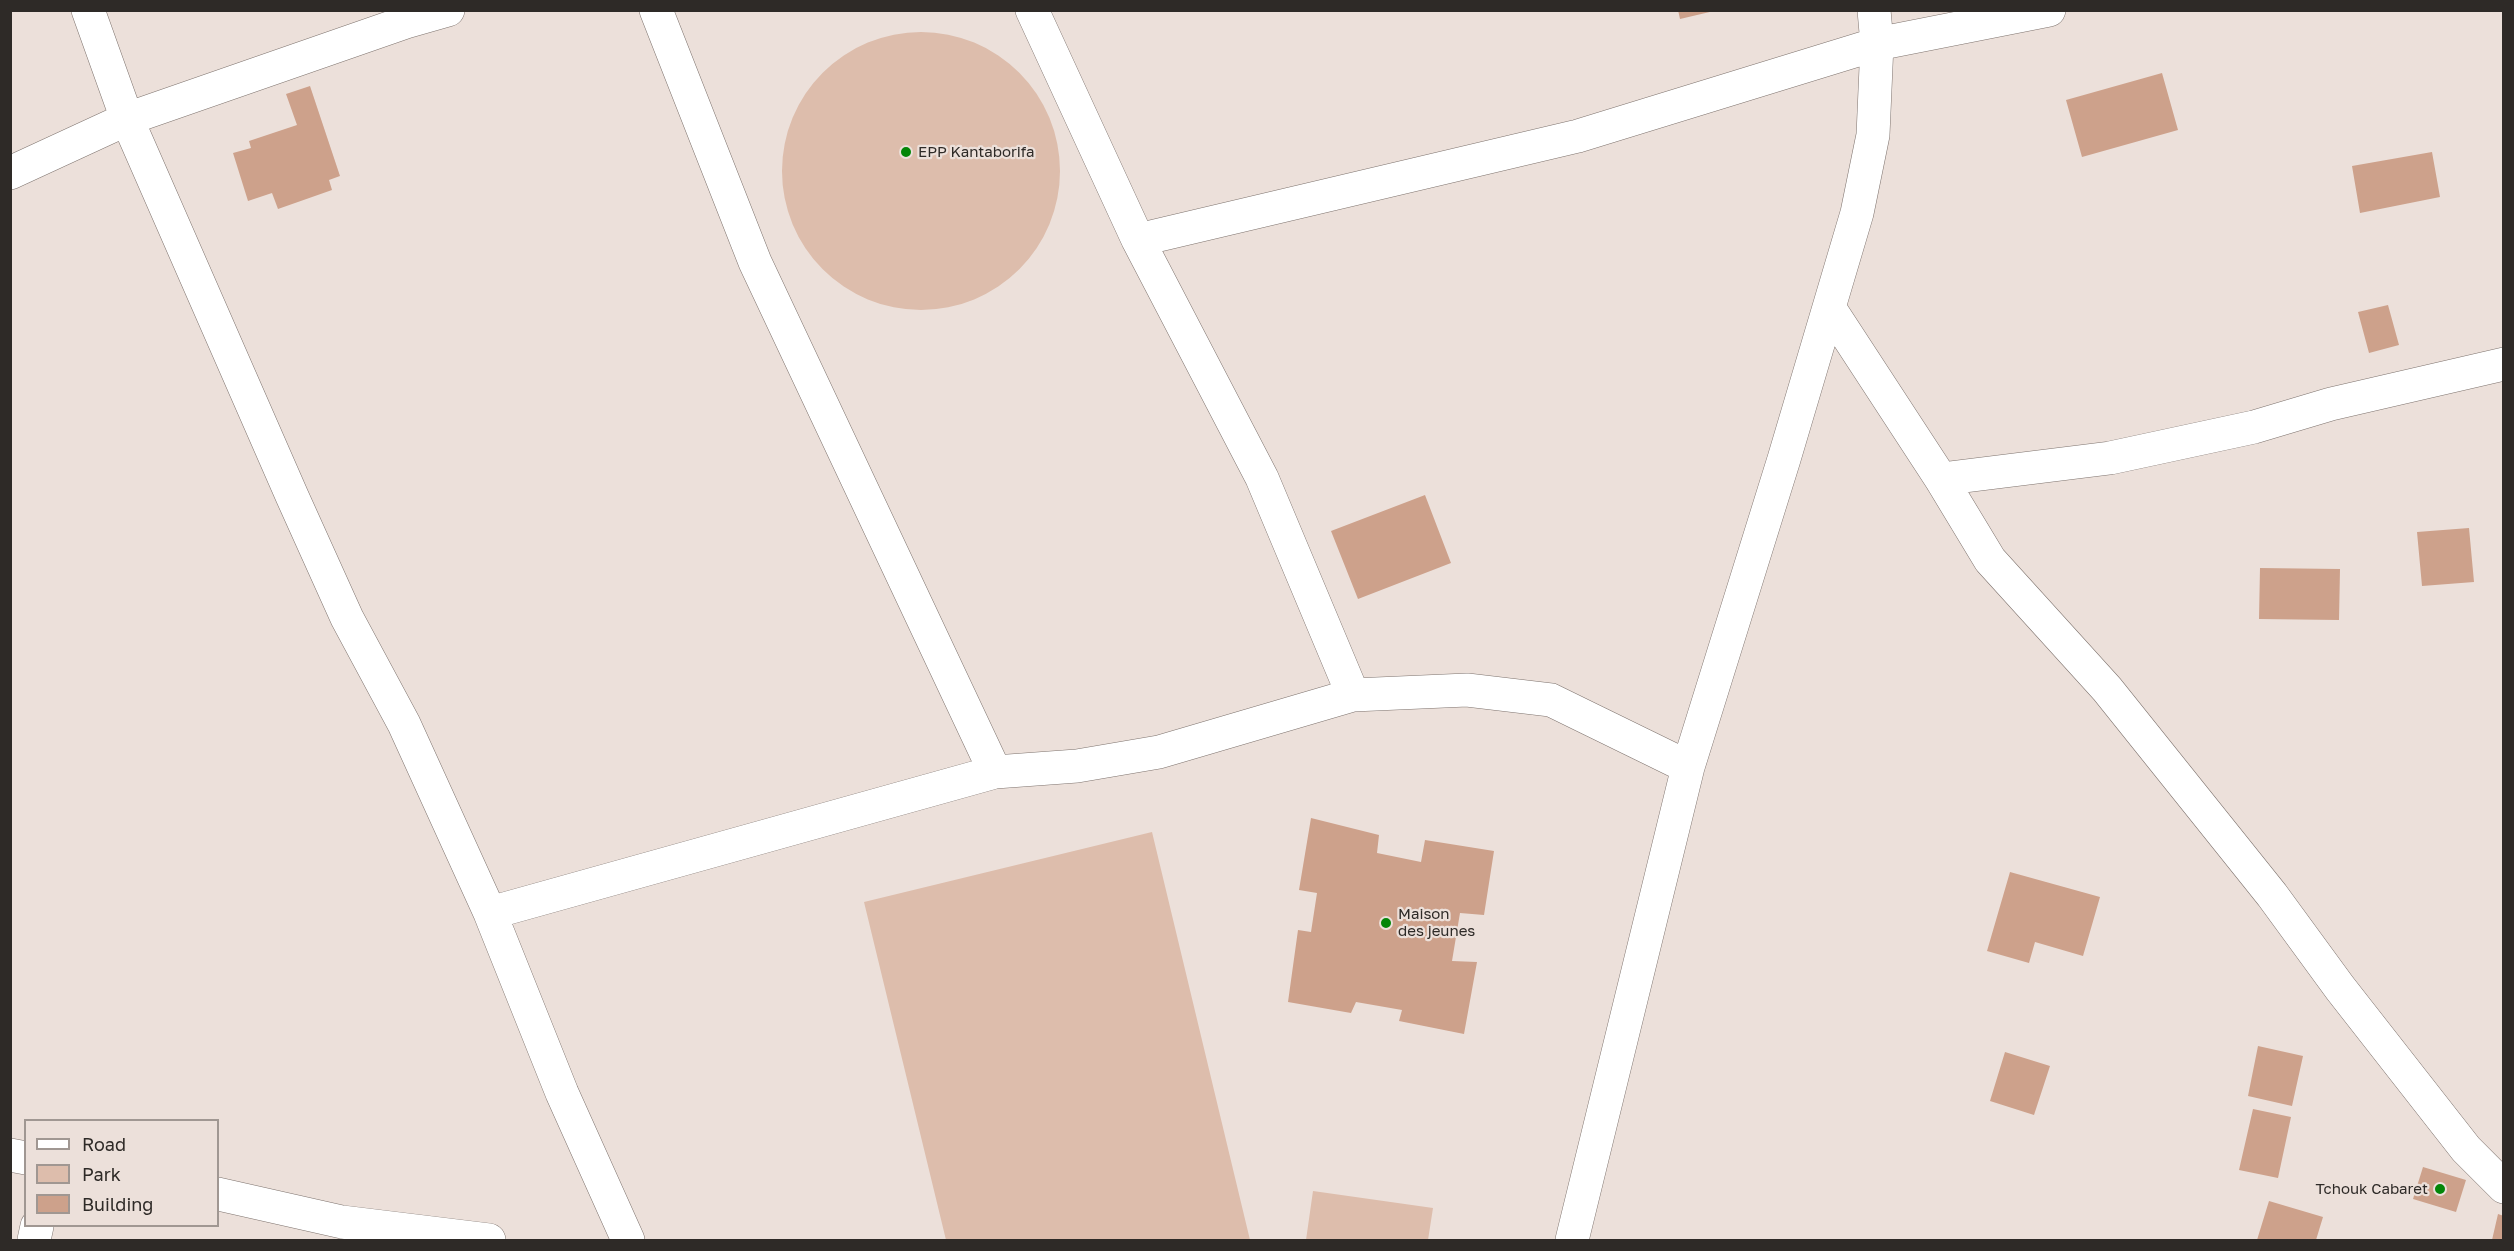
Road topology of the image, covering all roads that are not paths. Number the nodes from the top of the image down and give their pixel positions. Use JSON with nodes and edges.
{"nodes":[{"id":1,"x":88,"y":10,"type":"edge"},
{"id":2,"x":448,"y":10,"type":"edge"},
{"id":3,"x":656,"y":10,"type":"edge"},
{"id":4,"x":1032,"y":10,"type":"edge"},
{"id":5,"x":1874,"y":10,"type":"edge"},
{"id":6,"x":2049,"y":10,"type":"edge"},
{"id":7,"x":1877,"y":44,"type":"junction"},
{"id":8,"x":127,"y":119,"type":"junction"},
{"id":9,"x":10,"y":173,"type":"edge"},
{"id":10,"x":1138,"y":240,"type":"junction"},
{"id":11,"x":1830,"y":309,"type":"junction"},
{"id":12,"x":2504,"y":363,"type":"edge"},
{"id":13,"x":1941,"y":478,"type":"junction"},
{"id":14,"x":1353,"y":695,"type":"junction"},
{"id":15,"x":1688,"y":767,"type":"junction"},
{"id":16,"x":995,"y":772,"type":"junction"},
{"id":17,"x":490,"y":914,"type":"junction"},
{"id":18,"x":2504,"y":1187,"type":"edge"},
{"id":19,"x":219,"y":1194,"type":"edge"},
{"id":20,"x":489,"y":1240,"type":"edge"},
{"id":21,"x":628,"y":1240,"type":"edge"},
{"id":22,"x":1572,"y":1240,"type":"edge"}],
"edges":[{"from":1,"to":8,"type":"street"},
{"from":2,"to":8,"type":"street"},
{"from":3,"to":16,"type":"street"},
{"from":4,"to":10,"type":"street"},
{"from":5,"to":7,"type":"street"},
{"from":6,"to":7,"type":"street"},
{"from":7,"to":10,"type":"street"},
{"from":7,"to":11,"type":"street"},
{"from":8,"to":9,"type":"street"},
{"from":8,"to":17,"type":"street"},
{"from":10,"to":14,"type":"street"},
{"from":11,"to":13,"type":"street"},
{"from":11,"to":15,"type":"street"},
{"from":12,"to":13,"type":"street"},
{"from":13,"to":18,"type":"street"},
{"from":14,"to":15,"type":"street"},
{"from":14,"to":16,"type":"street"},
{"from":15,"to":22,"type":"street"},
{"from":16,"to":17,"type":"street"},
{"from":17,"to":21,"type":"street"},
{"from":19,"to":20,"type":"street"}]}
